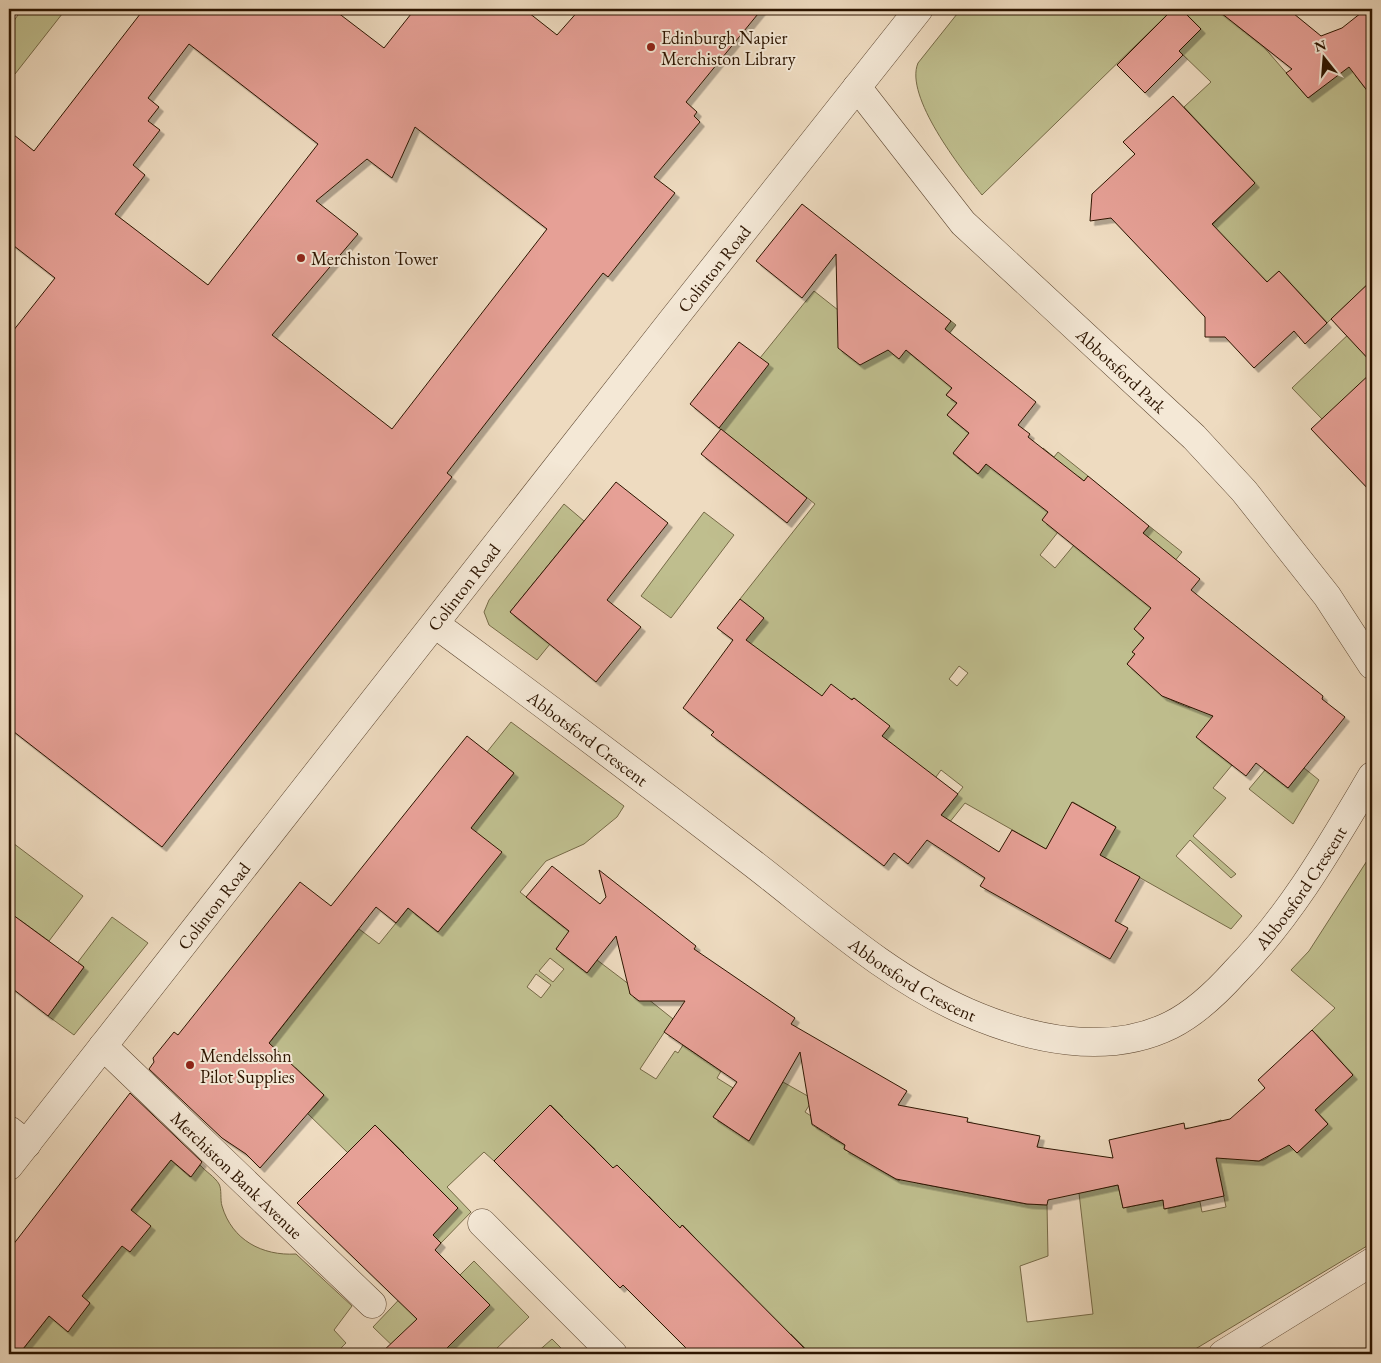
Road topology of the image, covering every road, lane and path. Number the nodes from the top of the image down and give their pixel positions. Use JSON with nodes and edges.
{"nodes":[{"id":1,"x":919,"y":9,"type":"edge"},
{"id":2,"x":857,"y":87,"type":"junction"},
{"id":3,"x":435,"y":624,"type":"junction"},
{"id":4,"x":1372,"y":665,"type":"edge"},
{"id":5,"x":1372,"y":776,"type":"edge"},
{"id":6,"x":103,"y":1046,"type":"junction"},
{"id":7,"x":18,"y":1137,"type":"edge"},
{"id":8,"x":9,"y":1166,"type":"edge"},
{"id":9,"x":482,"y":1223,"type":"dead end"},
{"id":10,"x":1372,"y":1262,"type":"edge"},
{"id":11,"x":372,"y":1304,"type":"dead end"},
{"id":12,"x":614,"y":1354,"type":"edge"},
{"id":13,"x":1223,"y":1354,"type":"edge"}],
"edges":[{"from":1,"to":2,"type":"street","name":"Colinton Road"},
{"from":2,"to":3,"type":"street","name":"Colinton Road"},
{"from":2,"to":4,"type":"street","name":"Abbotsford Park"},
{"from":3,"to":5,"type":"street","name":"Abbotsford Crescent"},
{"from":3,"to":6,"type":"street","name":"Colinton Road"},
{"from":6,"to":7,"type":"street","name":"Colinton Road"},
{"from":6,"to":11,"type":"street","name":"Merchiston Bank Avenue"},
{"from":7,"to":8,"type":"street","name":"Colinton Road"},
{"from":9,"to":12,"type":"street"},
{"from":10,"to":13,"type":"street"}]}
